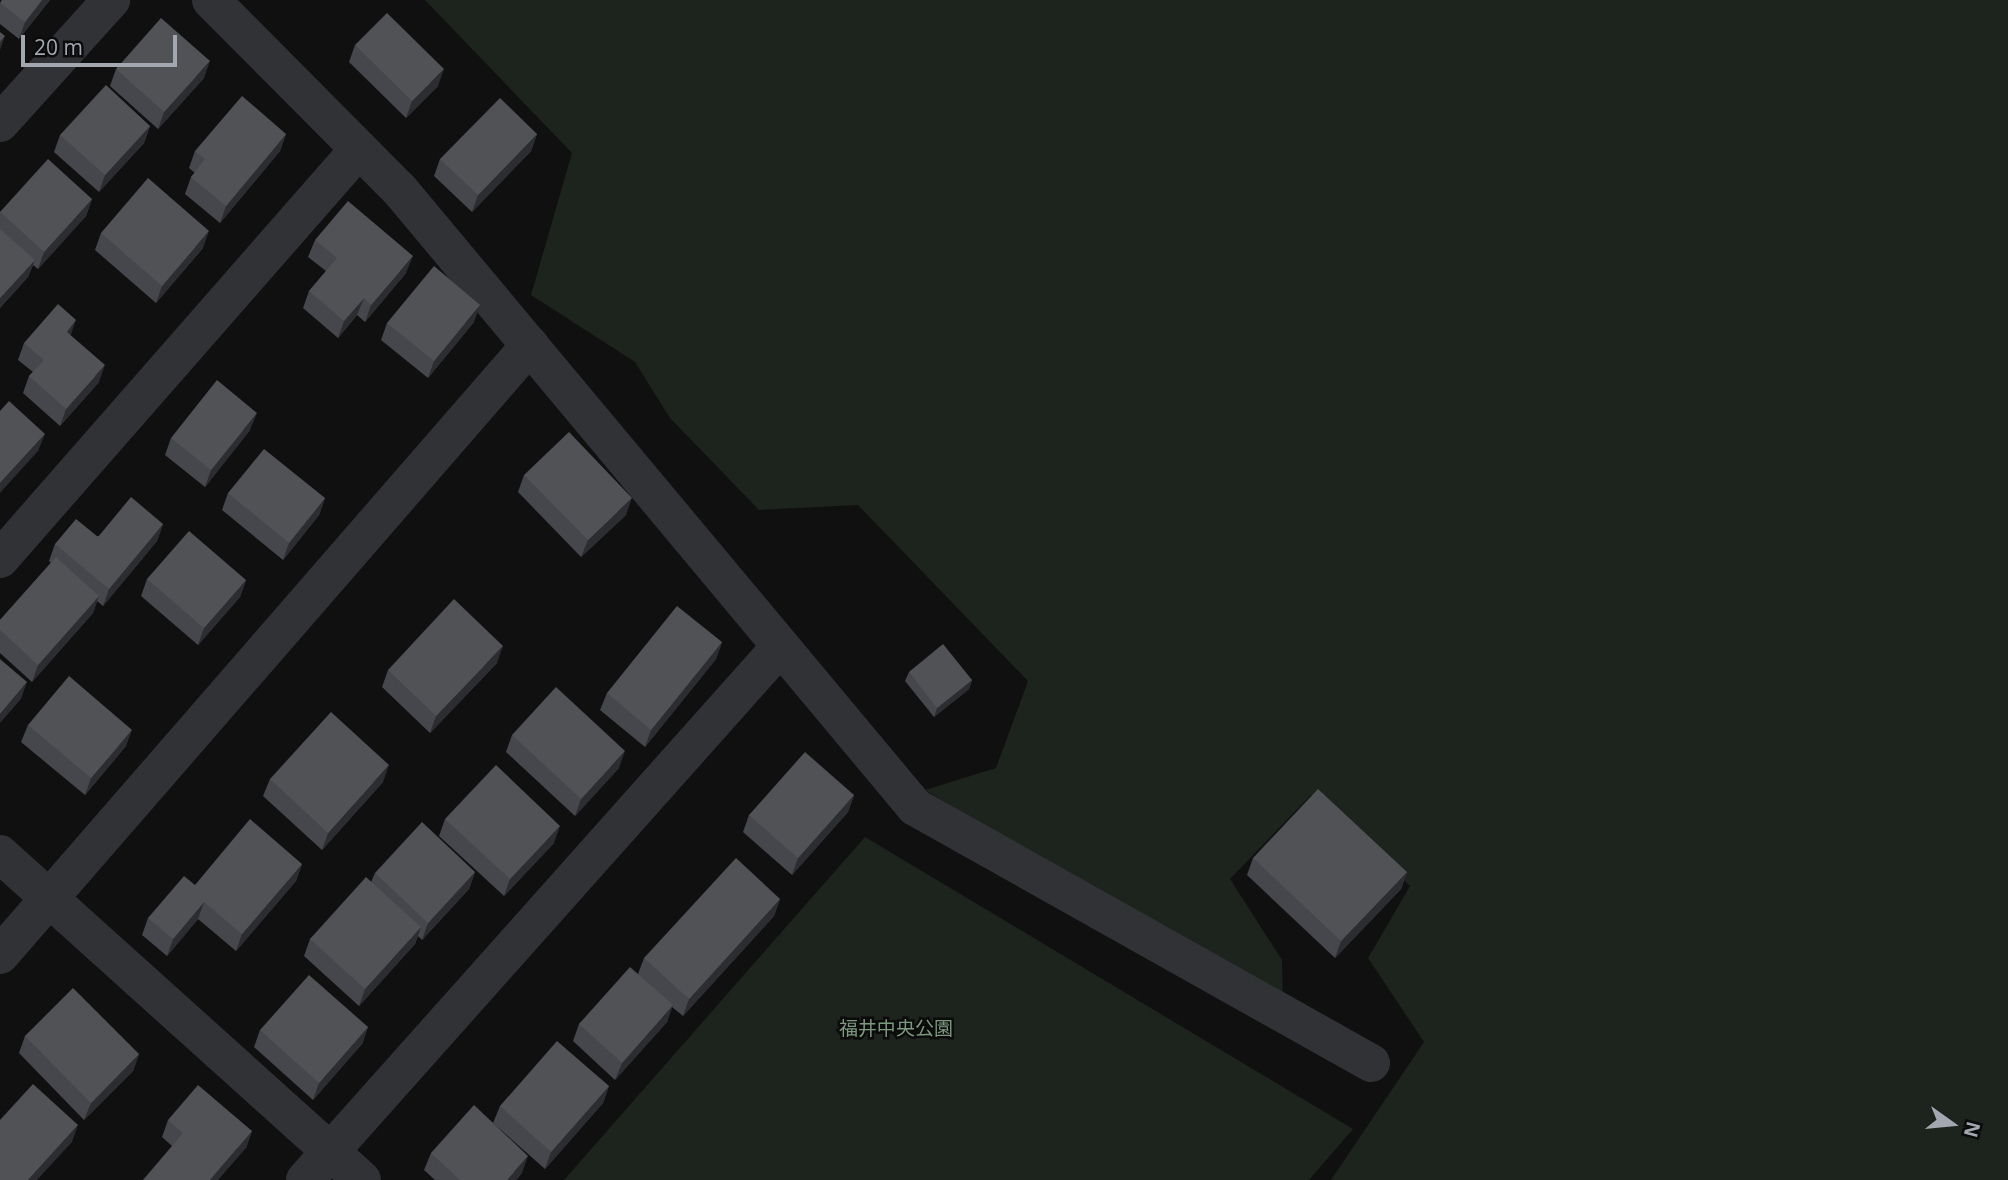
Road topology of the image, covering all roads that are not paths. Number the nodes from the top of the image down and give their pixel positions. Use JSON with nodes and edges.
{"nodes":[{"id":1,"x":111,"y":0,"type":"edge"},
{"id":2,"x":211,"y":0,"type":"edge"},
{"id":3,"x":0,"y":123,"type":"edge"},
{"id":4,"x":359,"y":149,"type":"junction"},
{"id":5,"x":530,"y":345,"type":"junction"},
{"id":6,"x":0,"y":559,"type":"edge"},
{"id":7,"x":781,"y":646,"type":"junction"},
{"id":8,"x":0,"y":854,"type":"edge"},
{"id":9,"x":50,"y":899,"type":"junction"},
{"id":10,"x":0,"y":954,"type":"edge"},
{"id":11,"x":1371,"y":1063,"type":"dead end"},
{"id":12,"x":331,"y":1152,"type":"junction"},
{"id":13,"x":305,"y":1180,"type":"edge"},
{"id":14,"x":362,"y":1180,"type":"edge"}],
"edges":[{"from":1,"to":3,"type":"street"},
{"from":2,"to":4,"type":"street"},
{"from":4,"to":5,"type":"street"},
{"from":4,"to":6,"type":"street"},
{"from":5,"to":7,"type":"street"},
{"from":5,"to":9,"type":"street"},
{"from":7,"to":11,"type":"street"},
{"from":7,"to":12,"type":"street"},
{"from":8,"to":9,"type":"street"},
{"from":9,"to":10,"type":"street"},
{"from":9,"to":12,"type":"street"},
{"from":12,"to":13,"type":"street"},
{"from":12,"to":14,"type":"street"}]}
